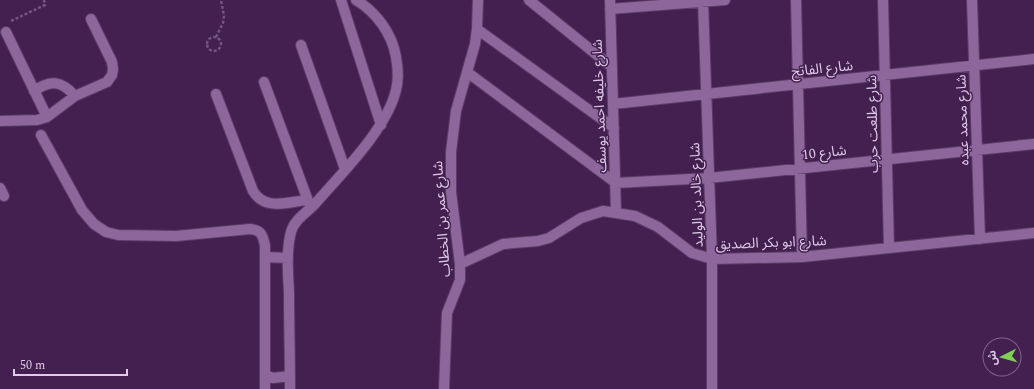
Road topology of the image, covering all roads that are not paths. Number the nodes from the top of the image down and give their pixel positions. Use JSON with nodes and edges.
{"nodes":[{"id":1,"x":341,"y":0,"type":"edge"},
{"id":2,"x":356,"y":0,"type":"edge"},
{"id":3,"x":478,"y":0,"type":"edge"},
{"id":4,"x":529,"y":0,"type":"edge"},
{"id":5,"x":725,"y":0,"type":"edge"},
{"id":6,"x":796,"y":0,"type":"edge"},
{"id":7,"x":884,"y":0,"type":"edge"},
{"id":8,"x":972,"y":0,"type":"edge"},
{"id":9,"x":703,"y":1,"type":"edge"},
{"id":10,"x":610,"y":5,"type":"edge"},
{"id":11,"x":91,"y":19,"type":"dead end"},
{"id":12,"x":478,"y":29,"type":"junction"},
{"id":13,"x":6,"y":32,"type":"road end"},
{"id":14,"x":301,"y":45,"type":"dead end"},
{"id":15,"x":1034,"y":59,"type":"edge"},
{"id":16,"x":975,"y":65,"type":"junction"},
{"id":17,"x":612,"y":67,"type":"junction"},
{"id":18,"x":467,"y":72,"type":"junction"},
{"id":19,"x":885,"y":75,"type":"junction"},
{"id":20,"x":264,"y":82,"type":"dead end"},
{"id":21,"x":798,"y":84,"type":"junction"},
{"id":22,"x":34,"y":91,"type":"junction"},
{"id":23,"x":216,"y":94,"type":"dead end"},
{"id":24,"x":707,"y":94,"type":"junction"},
{"id":25,"x":75,"y":96,"type":"junction"},
{"id":26,"x":613,"y":104,"type":"junction"},
{"id":27,"x":47,"y":117,"type":"junction"},
{"id":28,"x":0,"y":121,"type":"edge"},
{"id":29,"x":381,"y":124,"type":"junction"},
{"id":30,"x":614,"y":128,"type":"junction"},
{"id":31,"x":40,"y":135,"type":"dead end"},
{"id":32,"x":1034,"y":144,"type":"edge"},
{"id":33,"x":977,"y":150,"type":"junction"},
{"id":34,"x":886,"y":160,"type":"junction"},
{"id":35,"x":345,"y":169,"type":"junction"},
{"id":36,"x":800,"y":169,"type":"junction"},
{"id":37,"x":709,"y":178,"type":"junction"},
{"id":38,"x":616,"y":183,"type":"junction"},
{"id":39,"x":309,"y":204,"type":"junction"},
{"id":40,"x":616,"y":212,"type":"junction"},
{"id":41,"x":1034,"y":233,"type":"edge"},
{"id":42,"x":980,"y":239,"type":"junction"},
{"id":43,"x":889,"y":248,"type":"junction"},
{"id":44,"x":265,"y":257,"type":"junction"},
{"id":45,"x":802,"y":257,"type":"junction"},
{"id":46,"x":288,"y":258,"type":"junction"},
{"id":47,"x":712,"y":259,"type":"junction"},
{"id":48,"x":460,"y":264,"type":"junction"},
{"id":49,"x":265,"y":375,"type":"junction"},
{"id":50,"x":290,"y":376,"type":"junction"},
{"id":51,"x":265,"y":389,"type":"edge"},
{"id":52,"x":290,"y":389,"type":"edge"},
{"id":53,"x":444,"y":389,"type":"edge"},
{"id":54,"x":712,"y":389,"type":"edge"}],
"edges":[{"from":1,"to":29,"type":"street"},
{"from":2,"to":29,"type":"street"},
{"from":3,"to":12,"type":"street","name":"شارع عمر بن الخطاب"},
{"from":4,"to":17,"type":"street"},
{"from":5,"to":9,"type":"street"},
{"from":6,"to":21,"type":"street"},
{"from":7,"to":19,"type":"street","name":"شارع طلعت حرب"},
{"from":8,"to":16,"type":"street","name":"شارع محمد عبده"},
{"from":9,"to":10,"type":"street"},
{"from":9,"to":24,"type":"street","name":"شارع خالد بن الوليد"},
{"from":10,"to":17,"type":"street","name":"شارع خليفه احمد يوسف"},
{"from":11,"to":25,"type":"street"},
{"from":12,"to":18,"type":"street","name":"شارع عمر بن الخطاب"},
{"from":12,"to":30,"type":"street"},
{"from":13,"to":22,"type":"street"},
{"from":14,"to":35,"type":"street"},
{"from":15,"to":16,"type":"street","name":"شارع الفاتح"},
{"from":16,"to":19,"type":"street","name":"شارع الفاتح"},
{"from":16,"to":33,"type":"street","name":"شارع محمد عبده"},
{"from":17,"to":26,"type":"street","name":"شارع خليفه احمد يوسف"},
{"from":18,"to":38,"type":"street"},
{"from":18,"to":48,"type":"street","name":"شارع عمر بن الخطاب"},
{"from":19,"to":21,"type":"street","name":"شارع الفاتح"},
{"from":19,"to":34,"type":"street","name":"شارع طلعت حرب"},
{"from":20,"to":39,"type":"street"},
{"from":21,"to":24,"type":"street","name":"شارع الفاتح"},
{"from":21,"to":36,"type":"street"},
{"from":22,"to":25,"type":"street"},
{"from":22,"to":27,"type":"street"},
{"from":23,"to":39,"type":"street"},
{"from":24,"to":26,"type":"street","name":"شارع الفاتح"},
{"from":24,"to":37,"type":"street","name":"شارع خالد بن الوليد"},
{"from":25,"to":27,"type":"street"},
{"from":26,"to":30,"type":"street","name":"شارع خليفه احمد يوسف"},
{"from":27,"to":28,"type":"street"},
{"from":29,"to":35,"type":"street"},
{"from":30,"to":38,"type":"street","name":"شارع خليفه احمد يوسف"},
{"from":31,"to":44,"type":"street"},
{"from":32,"to":33,"type":"street","name":"شارع 10"},
{"from":33,"to":34,"type":"street","name":"شارع 10"},
{"from":33,"to":42,"type":"street","name":"شارع محمد عبده"},
{"from":34,"to":36,"type":"street","name":"شارع 10"},
{"from":34,"to":43,"type":"street","name":"شارع طلعت حرب"},
{"from":35,"to":39,"type":"street"},
{"from":36,"to":37,"type":"street","name":"شارع 10"},
{"from":36,"to":45,"type":"street"},
{"from":37,"to":38,"type":"street","name":"شارع 10"},
{"from":37,"to":47,"type":"street","name":"شارع خالد بن الوليد"},
{"from":38,"to":40,"type":"street","name":"شارع خليفه احمد يوسف"},
{"from":39,"to":46,"type":"street"},
{"from":40,"to":47,"type":"street","name":"شارع ابو بكر الصديق"},
{"from":40,"to":48,"type":"street","name":"شارع ابو بكر الصديق"},
{"from":41,"to":42,"type":"street","name":"شارع ابو بكر الصديق"},
{"from":42,"to":43,"type":"street","name":"شارع ابو بكر الصديق"},
{"from":43,"to":45,"type":"street","name":"شارع ابو بكر الصديق"},
{"from":44,"to":46,"type":"street"},
{"from":44,"to":49,"type":"street"},
{"from":45,"to":47,"type":"street","name":"شارع ابو بكر الصديق"},
{"from":46,"to":50,"type":"street"},
{"from":47,"to":54,"type":"street","name":"شارع خالد بن الوليد"},
{"from":48,"to":53,"type":"street","name":"شارع عمر بن الخطاب"},
{"from":49,"to":50,"type":"street"},
{"from":49,"to":51,"type":"street"},
{"from":50,"to":52,"type":"street"}]}
